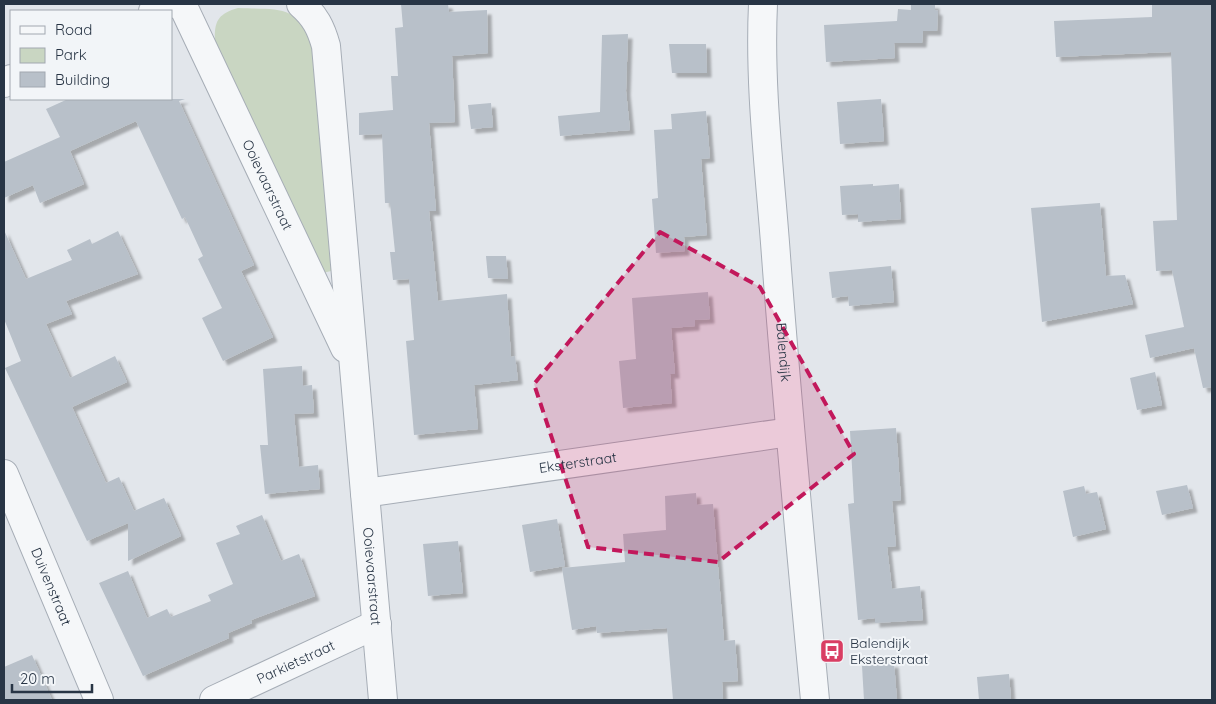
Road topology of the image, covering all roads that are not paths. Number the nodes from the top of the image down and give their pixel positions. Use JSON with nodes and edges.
{"nodes":[{"id":1,"x":169,"y":4,"type":"edge"},
{"id":2,"x":182,"y":4,"type":"edge"},
{"id":3,"x":301,"y":4,"type":"edge"},
{"id":4,"x":763,"y":4,"type":"edge"},
{"id":5,"x":155,"y":10,"type":"edge"},
{"id":6,"x":353,"y":365,"type":"junction"},
{"id":7,"x":790,"y":432,"type":"junction"},
{"id":8,"x":4,"y":474,"type":"edge"},
{"id":9,"x":365,"y":493,"type":"junction"},
{"id":10,"x":377,"y":624,"type":"junction"},
{"id":11,"x":99,"y":700,"type":"edge"},
{"id":12,"x":214,"y":700,"type":"edge"},
{"id":13,"x":382,"y":700,"type":"edge"},
{"id":14,"x":815,"y":700,"type":"edge"}],
"edges":[{"from":1,"to":5,"type":"street"},
{"from":2,"to":6,"type":"street","name":"Ooievaarstraat"},
{"from":3,"to":6,"type":"street","name":"Ooievaarstraat"},
{"from":4,"to":7,"type":"street","name":"Balendijk"},
{"from":6,"to":9,"type":"street","name":"Ooievaarstraat"},
{"from":7,"to":9,"type":"street","name":"Eksterstraat"},
{"from":7,"to":14,"type":"street","name":"Balendijk"},
{"from":8,"to":11,"type":"street","name":"Duivenstraat"},
{"from":9,"to":10,"type":"street","name":"Ooievaarstraat"},
{"from":10,"to":12,"type":"street","name":"Parkietstraat"},
{"from":10,"to":13,"type":"street","name":"Ooievaarstraat"}]}
